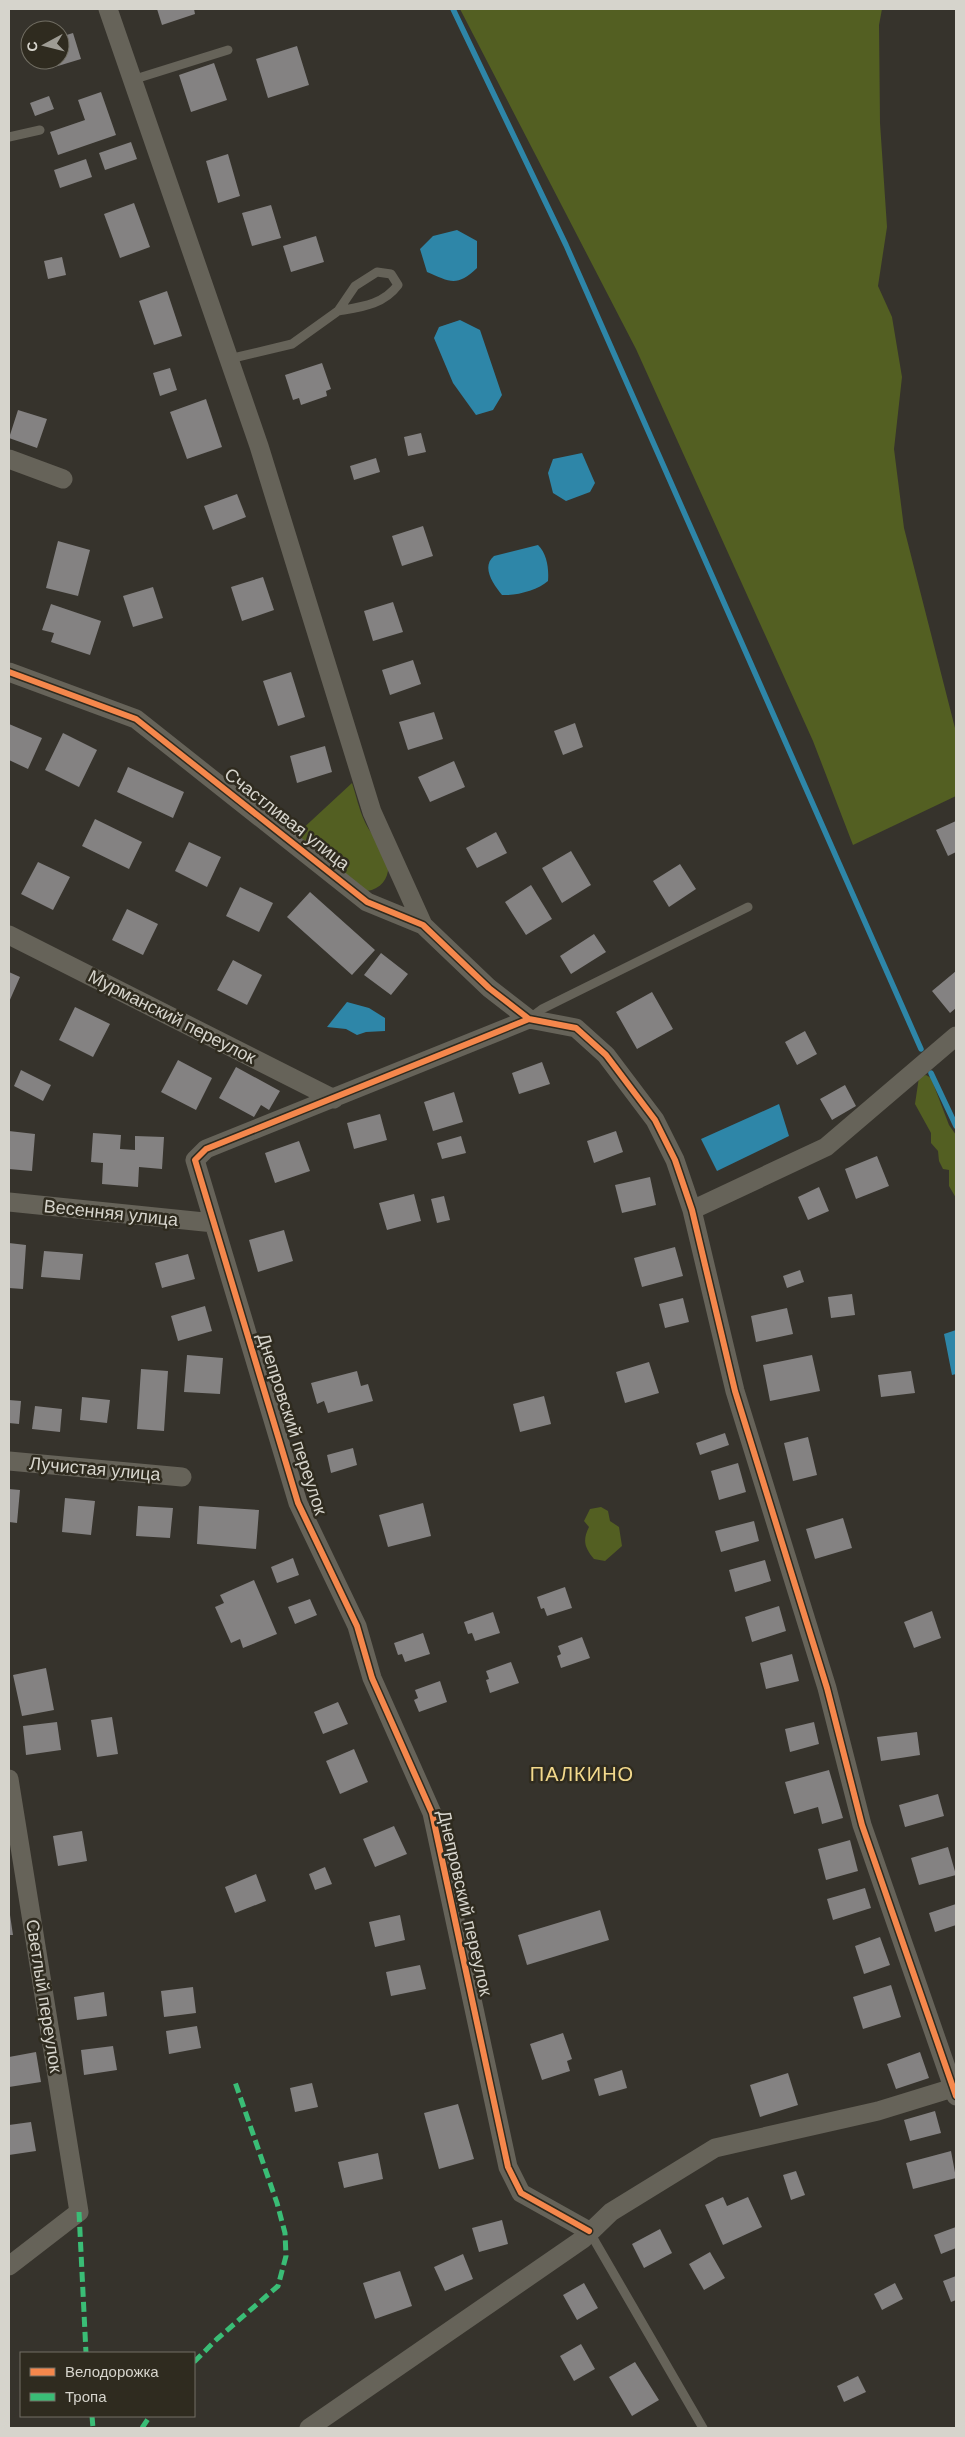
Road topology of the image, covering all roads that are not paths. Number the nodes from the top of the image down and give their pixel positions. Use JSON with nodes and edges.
{"nodes":[{"id":1,"x":108,"y":9,"type":"edge"},
{"id":2,"x":228,"y":50,"type":"dead end"},
{"id":3,"x":132,"y":80,"type":"junction"},
{"id":4,"x":40,"y":130,"type":"dead end"},
{"id":5,"x":9,"y":137,"type":"edge"},
{"id":6,"x":338,"y":311,"type":"junction"},
{"id":7,"x":229,"y":358,"type":"junction"},
{"id":8,"x":9,"y":459,"type":"edge"},
{"id":9,"x":63,"y":479,"type":"dead end"},
{"id":10,"x":9,"y":672,"type":"edge"},
{"id":11,"x":748,"y":907,"type":"dead end"},
{"id":12,"x":422,"y":925,"type":"junction"},
{"id":13,"x":9,"y":935,"type":"edge"},
{"id":14,"x":529,"y":1019,"type":"junction"},
{"id":15,"x":956,"y":1036,"type":"edge"},
{"id":16,"x":334,"y":1099,"type":"junction"},
{"id":17,"x":9,"y":1202,"type":"edge"},
{"id":18,"x":692,"y":1210,"type":"junction"},
{"id":19,"x":214,"y":1223,"type":"junction"},
{"id":20,"x":9,"y":1461,"type":"edge"},
{"id":21,"x":182,"y":1477,"type":"dead end"},
{"id":22,"x":9,"y":1779,"type":"edge"},
{"id":23,"x":955,"y":2090,"type":"edge"},
{"id":24,"x":589,"y":2231,"type":"junction"},
{"id":25,"x":9,"y":2266,"type":"edge"},
{"id":26,"x":309,"y":2428,"type":"edge"},
{"id":27,"x":703,"y":2428,"type":"edge"}],
"edges":[{"from":1,"to":3,"type":"street"},
{"from":2,"to":3,"type":"lane"},
{"from":3,"to":7,"type":"street"},
{"from":4,"to":5,"type":"lane"},
{"from":6,"to":6,"type":"lane"},
{"from":6,"to":7,"type":"lane"},
{"from":7,"to":12,"type":"street"},
{"from":8,"to":9,"type":"street"},
{"from":10,"to":12,"type":"street","name":"Счастливая улица"},
{"from":11,"to":14,"type":"lane"},
{"from":12,"to":14,"type":"street","name":"Счастливая улица"},
{"from":13,"to":16,"type":"street","name":"Мурманский переулок"},
{"from":14,"to":16,"type":"street","name":"Днепровский переулок"},
{"from":14,"to":18,"type":"street"},
{"from":15,"to":18,"type":"street"},
{"from":16,"to":19,"type":"street","name":"Днепровский переулок"},
{"from":17,"to":19,"type":"street","name":"Весенняя улица"},
{"from":18,"to":23,"type":"street"},
{"from":19,"to":24,"type":"street","name":"Днепровский переулок"},
{"from":20,"to":21,"type":"street","name":"Лучистая улица"},
{"from":22,"to":25,"type":"street","name":"Светлый переулок"},
{"from":23,"to":24,"type":"street"},
{"from":24,"to":26,"type":"street"},
{"from":24,"to":27,"type":"lane"}]}
